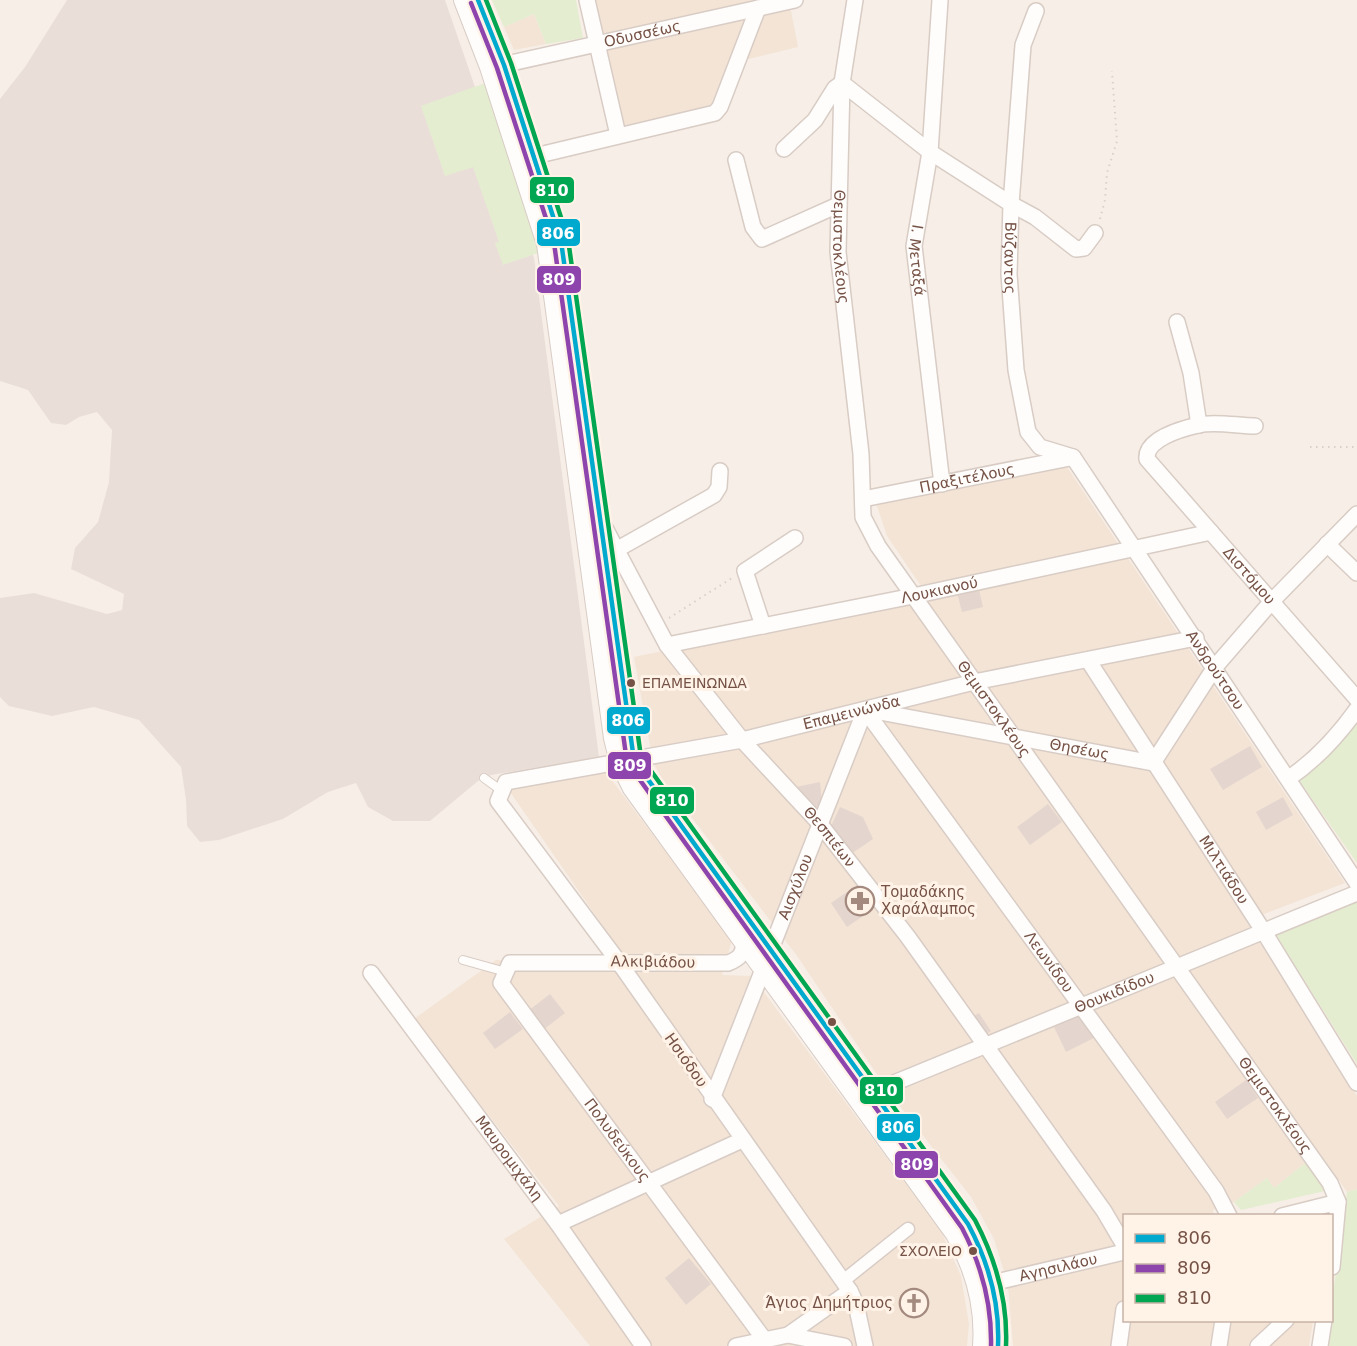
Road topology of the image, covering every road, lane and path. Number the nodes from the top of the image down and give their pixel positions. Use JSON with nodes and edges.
{"nodes":[{"id":1,"x":464,"y":0,"type":"edge"},
{"id":2,"x":478,"y":0,"type":"edge"},
{"id":3,"x":587,"y":0,"type":"edge"},
{"id":4,"x":795,"y":0,"type":"edge"},
{"id":5,"x":855,"y":0,"type":"edge"},
{"id":6,"x":940,"y":0,"type":"edge"},
{"id":7,"x":758,"y":8,"type":"junction"},
{"id":8,"x":1036,"y":11,"type":"dead end"},
{"id":9,"x":597,"y":46,"type":"junction"},
{"id":10,"x":497,"y":66,"type":"junction"},
{"id":11,"x":1112,"y":71,"type":"dead end"},
{"id":12,"x":842,"y":83,"type":"junction"},
{"id":13,"x":618,"y":135,"type":"junction"},
{"id":14,"x":784,"y":149,"type":"dead end"},
{"id":15,"x":930,"y":152,"type":"junction"},
{"id":16,"x":535,"y":156,"type":"junction"},
{"id":17,"x":736,"y":160,"type":"dead end"},
{"id":18,"x":1011,"y":204,"type":"junction"},
{"id":19,"x":838,"y":205,"type":"junction"},
{"id":20,"x":1095,"y":232,"type":"joint"},
{"id":21,"x":1177,"y":322,"type":"dead end"},
{"id":22,"x":1199,"y":425,"type":"junction"},
{"id":23,"x":1255,"y":426,"type":"dead end"},
{"id":24,"x":1310,"y":447,"type":"dead end"},
{"id":25,"x":1357,"y":447,"type":"edge"},
{"id":26,"x":1073,"y":457,"type":"junction"},
{"id":27,"x":720,"y":471,"type":"dead end"},
{"id":28,"x":942,"y":484,"type":"junction"},
{"id":29,"x":863,"y":499,"type":"junction"},
{"id":30,"x":1357,"y":514,"type":"edge"},
{"id":31,"x":600,"y":517,"type":"junction"},
{"id":32,"x":1212,"y":532,"type":"junction"},
{"id":33,"x":795,"y":538,"type":"dead end"},
{"id":34,"x":1327,"y":544,"type":"junction"},
{"id":35,"x":616,"y":550,"type":"junction"},
{"id":36,"x":1134,"y":550,"type":"junction"},
{"id":37,"x":745,"y":571,"type":"junction"},
{"id":38,"x":1357,"y":573,"type":"edge"},
{"id":39,"x":913,"y":596,"type":"junction"},
{"id":40,"x":1273,"y":600,"type":"junction"},
{"id":41,"x":657,"y":626,"type":"junction"},
{"id":42,"x":763,"y":626,"type":"junction"},
{"id":43,"x":1196,"y":638,"type":"junction"},
{"id":44,"x":667,"y":645,"type":"junction"},
{"id":45,"x":1088,"y":660,"type":"junction"},
{"id":46,"x":1215,"y":667,"type":"junction"},
{"id":47,"x":974,"y":682,"type":"junction"},
{"id":48,"x":1357,"y":699,"type":"edge"},
{"id":49,"x":1357,"y":709,"type":"edge"},
{"id":50,"x":865,"y":710,"type":"junction"},
{"id":51,"x":1012,"y":739,"type":"junction"},
{"id":52,"x":742,"y":740,"type":"junction"},
{"id":53,"x":627,"y":761,"type":"junction"},
{"id":54,"x":1153,"y":763,"type":"junction"},
{"id":55,"x":484,"y":778,"type":"dead end"},
{"id":56,"x":1289,"y":778,"type":"junction"},
{"id":57,"x":504,"y":786,"type":"junction"},
{"id":58,"x":820,"y":824,"type":"junction"},
{"id":59,"x":1357,"y":883,"type":"edge"},
{"id":60,"x":1357,"y":893,"type":"edge"},
{"id":61,"x":1263,"y":932,"type":"junction"},
{"id":62,"x":744,"y":940,"type":"junction"},
{"id":63,"x":768,"y":959,"type":"junction"},
{"id":64,"x":463,"y":960,"type":"dead end"},
{"id":65,"x":618,"y":961,"type":"junction"},
{"id":66,"x":1176,"y":967,"type":"junction"},
{"id":67,"x":506,"y":972,"type":"junction"},
{"id":68,"x":371,"y":973,"type":"dead end"},
{"id":69,"x":1081,"y":1006,"type":"junction"},
{"id":70,"x":984,"y":1046,"type":"junction"},
{"id":71,"x":1357,"y":1083,"type":"edge"},
{"id":72,"x":872,"y":1092,"type":"junction"},
{"id":73,"x":712,"y":1099,"type":"junction"},
{"id":74,"x":742,"y":1140,"type":"junction"},
{"id":75,"x":649,"y":1182,"type":"junction"},
{"id":76,"x":1338,"y":1202,"type":"junction"},
{"id":77,"x":1228,"y":1214,"type":"edge"},
{"id":78,"x":1285,"y":1214,"type":"edge"},
{"id":79,"x":558,"y":1224,"type":"junction"},
{"id":80,"x":908,"y":1229,"type":"dead end"},
{"id":81,"x":1123,"y":1242,"type":"edge"},
{"id":82,"x":1123,"y":1252,"type":"edge"},
{"id":83,"x":1333,"y":1256,"type":"edge"},
{"id":84,"x":992,"y":1283,"type":"junction"},
{"id":85,"x":846,"y":1286,"type":"junction"},
{"id":86,"x":1123,"y":1321,"type":"edge"},
{"id":87,"x":1223,"y":1322,"type":"edge"},
{"id":88,"x":1284,"y":1322,"type":"edge"},
{"id":89,"x":1324,"y":1322,"type":"edge"},
{"id":90,"x":788,"y":1335,"type":"junction"},
{"id":91,"x":764,"y":1342,"type":"edge"},
{"id":92,"x":643,"y":1346,"type":"edge"},
{"id":93,"x":736,"y":1346,"type":"edge"},
{"id":94,"x":844,"y":1346,"type":"edge"},
{"id":95,"x":865,"y":1346,"type":"edge"},
{"id":96,"x":983,"y":1346,"type":"edge"},
{"id":97,"x":998,"y":1346,"type":"edge"},
{"id":98,"x":1119,"y":1346,"type":"edge"},
{"id":99,"x":1219,"y":1346,"type":"edge"},
{"id":100,"x":1258,"y":1346,"type":"edge"},
{"id":101,"x":1320,"y":1346,"type":"edge"}],
"edges":[{"from":1,"to":10,"type":"street"},
{"from":2,"to":10,"type":"street"},
{"from":3,"to":9,"type":"street"},
{"from":4,"to":7,"type":"street","name":"Οδυσσέως"},
{"from":5,"to":12,"type":"street","name":"Θεμιστοκλέους"},
{"from":6,"to":15,"type":"street","name":"Ι. Μεταξά"},
{"from":7,"to":9,"type":"street","name":"Οδυσσέως"},
{"from":7,"to":13,"type":"street"},
{"from":8,"to":18,"type":"street"},
{"from":9,"to":10,"type":"street","name":"Οδυσσέως"},
{"from":9,"to":13,"type":"street"},
{"from":10,"to":16,"type":"street"},
{"from":10,"to":53,"type":"street"},
{"from":11,"to":20,"type":"path"},
{"from":12,"to":14,"type":"street"},
{"from":12,"to":15,"type":"street","name":"Βύζαντος"},
{"from":12,"to":19,"type":"street","name":"Θεμιστοκλέους"},
{"from":13,"to":16,"type":"street"},
{"from":15,"to":18,"type":"street","name":"Βύζαντος"},
{"from":15,"to":28,"type":"street","name":"Ι. Μεταξά"},
{"from":16,"to":31,"type":"street"},
{"from":17,"to":19,"type":"street"},
{"from":18,"to":20,"type":"street"},
{"from":18,"to":26,"type":"street","name":"Βύζαντος"},
{"from":19,"to":29,"type":"street","name":"Θεμιστοκλέους"},
{"from":21,"to":22,"type":"street"},
{"from":22,"to":23,"type":"street"},
{"from":22,"to":32,"type":"street","name":"Διστόμου"},
{"from":24,"to":25,"type":"path"},
{"from":26,"to":28,"type":"street","name":"Πραξιτέλους"},
{"from":26,"to":36,"type":"street","name":"Ανδρούτσου"},
{"from":27,"to":35,"type":"street"},
{"from":28,"to":29,"type":"street","name":"Πραξιτέλους"},
{"from":29,"to":39,"type":"street","name":"Θεμιστοκλέους"},
{"from":30,"to":34,"type":"street"},
{"from":31,"to":35,"type":"street","name":"Θεσπιέων"},
{"from":31,"to":53,"type":"street"},
{"from":32,"to":36,"type":"street","name":"Λουκιανού"},
{"from":32,"to":40,"type":"street","name":"Διστόμου"},
{"from":33,"to":37,"type":"street"},
{"from":34,"to":38,"type":"street"},
{"from":34,"to":40,"type":"street"},
{"from":35,"to":41,"type":"street","name":"Θεσπιέων"},
{"from":36,"to":39,"type":"street","name":"Λουκιανού"},
{"from":36,"to":43,"type":"street","name":"Ανδρούτσου"},
{"from":37,"to":41,"type":"path"},
{"from":37,"to":42,"type":"street"},
{"from":39,"to":42,"type":"street","name":"Λουκιανού"},
{"from":39,"to":47,"type":"street","name":"Θεμιστοκλέους"},
{"from":40,"to":46,"type":"street"},
{"from":40,"to":48,"type":"street","name":"Διστόμου"},
{"from":41,"to":44,"type":"street","name":"Θεσπιέων"},
{"from":42,"to":44,"type":"street","name":"Λουκιανού"},
{"from":43,"to":45,"type":"street","name":"Επαμεινώνδα"},
{"from":43,"to":46,"type":"street","name":"Ανδρούτσου"},
{"from":44,"to":52,"type":"street","name":"Θεσπιέων"},
{"from":45,"to":47,"type":"street","name":"Επαμεινώνδα"},
{"from":45,"to":54,"type":"street","name":"Μιλτιάδου"},
{"from":46,"to":54,"type":"street"},
{"from":46,"to":56,"type":"street","name":"Ανδρούτσου"},
{"from":47,"to":50,"type":"street","name":"Επαμεινώνδα"},
{"from":47,"to":51,"type":"street","name":"Θεμιστοκλέους"},
{"from":49,"to":56,"type":"street"},
{"from":50,"to":51,"type":"street","name":"Θησέως"},
{"from":50,"to":52,"type":"street","name":"Επαμεινώνδα"},
{"from":50,"to":58,"type":"street","name":"Αισχύλου"},
{"from":50,"to":69,"type":"street","name":"Λεωνίδου"},
{"from":51,"to":54,"type":"street","name":"Θησέως"},
{"from":51,"to":66,"type":"street","name":"Θεμιστοκλέους"},
{"from":52,"to":53,"type":"street","name":"Επαμεινώνδα"},
{"from":52,"to":58,"type":"street","name":"Θεσπιέων"},
{"from":53,"to":57,"type":"street","name":"Επαμεινώνδα"},
{"from":53,"to":62,"type":"street"},
{"from":53,"to":63,"type":"street"},
{"from":54,"to":61,"type":"street","name":"Μιλτιάδου"},
{"from":55,"to":57,"type":"lane"},
{"from":56,"to":59,"type":"street","name":"Ανδρούτσου"},
{"from":57,"to":65,"type":"street","name":"Ησιόδου"},
{"from":58,"to":63,"type":"street","name":"Αισχύλου"},
{"from":58,"to":70,"type":"street","name":"Θεσπιέων"},
{"from":60,"to":61,"type":"street","name":"Θουκιδίδου"},
{"from":61,"to":66,"type":"street","name":"Θουκιδίδου"},
{"from":61,"to":71,"type":"street","name":"Μιλτιάδου"},
{"from":62,"to":63,"type":"street"},
{"from":62,"to":65,"type":"street","name":"Αλκιβιάδου"},
{"from":63,"to":72,"type":"street"},
{"from":63,"to":73,"type":"street","name":"Αισχύλου"},
{"from":63,"to":96,"type":"street"},
{"from":64,"to":67,"type":"lane"},
{"from":65,"to":67,"type":"street","name":"Αλκιβιάδου"},
{"from":65,"to":73,"type":"street","name":"Ησιόδου"},
{"from":66,"to":69,"type":"street","name":"Θουκιδίδου"},
{"from":66,"to":76,"type":"street","name":"Θεμιστοκλέους"},
{"from":67,"to":75,"type":"street","name":"Πολυδεύκους"},
{"from":68,"to":79,"type":"street","name":"Μαυρομιχάλη"},
{"from":69,"to":70,"type":"street","name":"Θουκιδίδου"},
{"from":69,"to":77,"type":"street","name":"Λεωνίδου"},
{"from":70,"to":72,"type":"street","name":"Θουκιδίδου"},
{"from":70,"to":81,"type":"street","name":"Θεσπιέων"},
{"from":72,"to":84,"type":"street"},
{"from":73,"to":74,"type":"street","name":"Ησιόδου"},
{"from":74,"to":75,"type":"street"},
{"from":74,"to":85,"type":"street","name":"Ησιόδου"},
{"from":75,"to":79,"type":"street"},
{"from":75,"to":91,"type":"street","name":"Πολυδεύκους"},
{"from":76,"to":78,"type":"street"},
{"from":76,"to":83,"type":"street"},
{"from":79,"to":92,"type":"street","name":"Μαυρομιχάλη"},
{"from":80,"to":85,"type":"street"},
{"from":82,"to":84,"type":"street","name":"Αγησιλάου"},
{"from":84,"to":97,"type":"street"},
{"from":85,"to":90,"type":"street"},
{"from":85,"to":95,"type":"street","name":"Ησιόδου"},
{"from":86,"to":98,"type":"street"},
{"from":87,"to":99,"type":"street"},
{"from":88,"to":100,"type":"street"},
{"from":89,"to":101,"type":"street"},
{"from":90,"to":91,"type":"street"},
{"from":90,"to":94,"type":"street"},
{"from":91,"to":93,"type":"street"}]}
